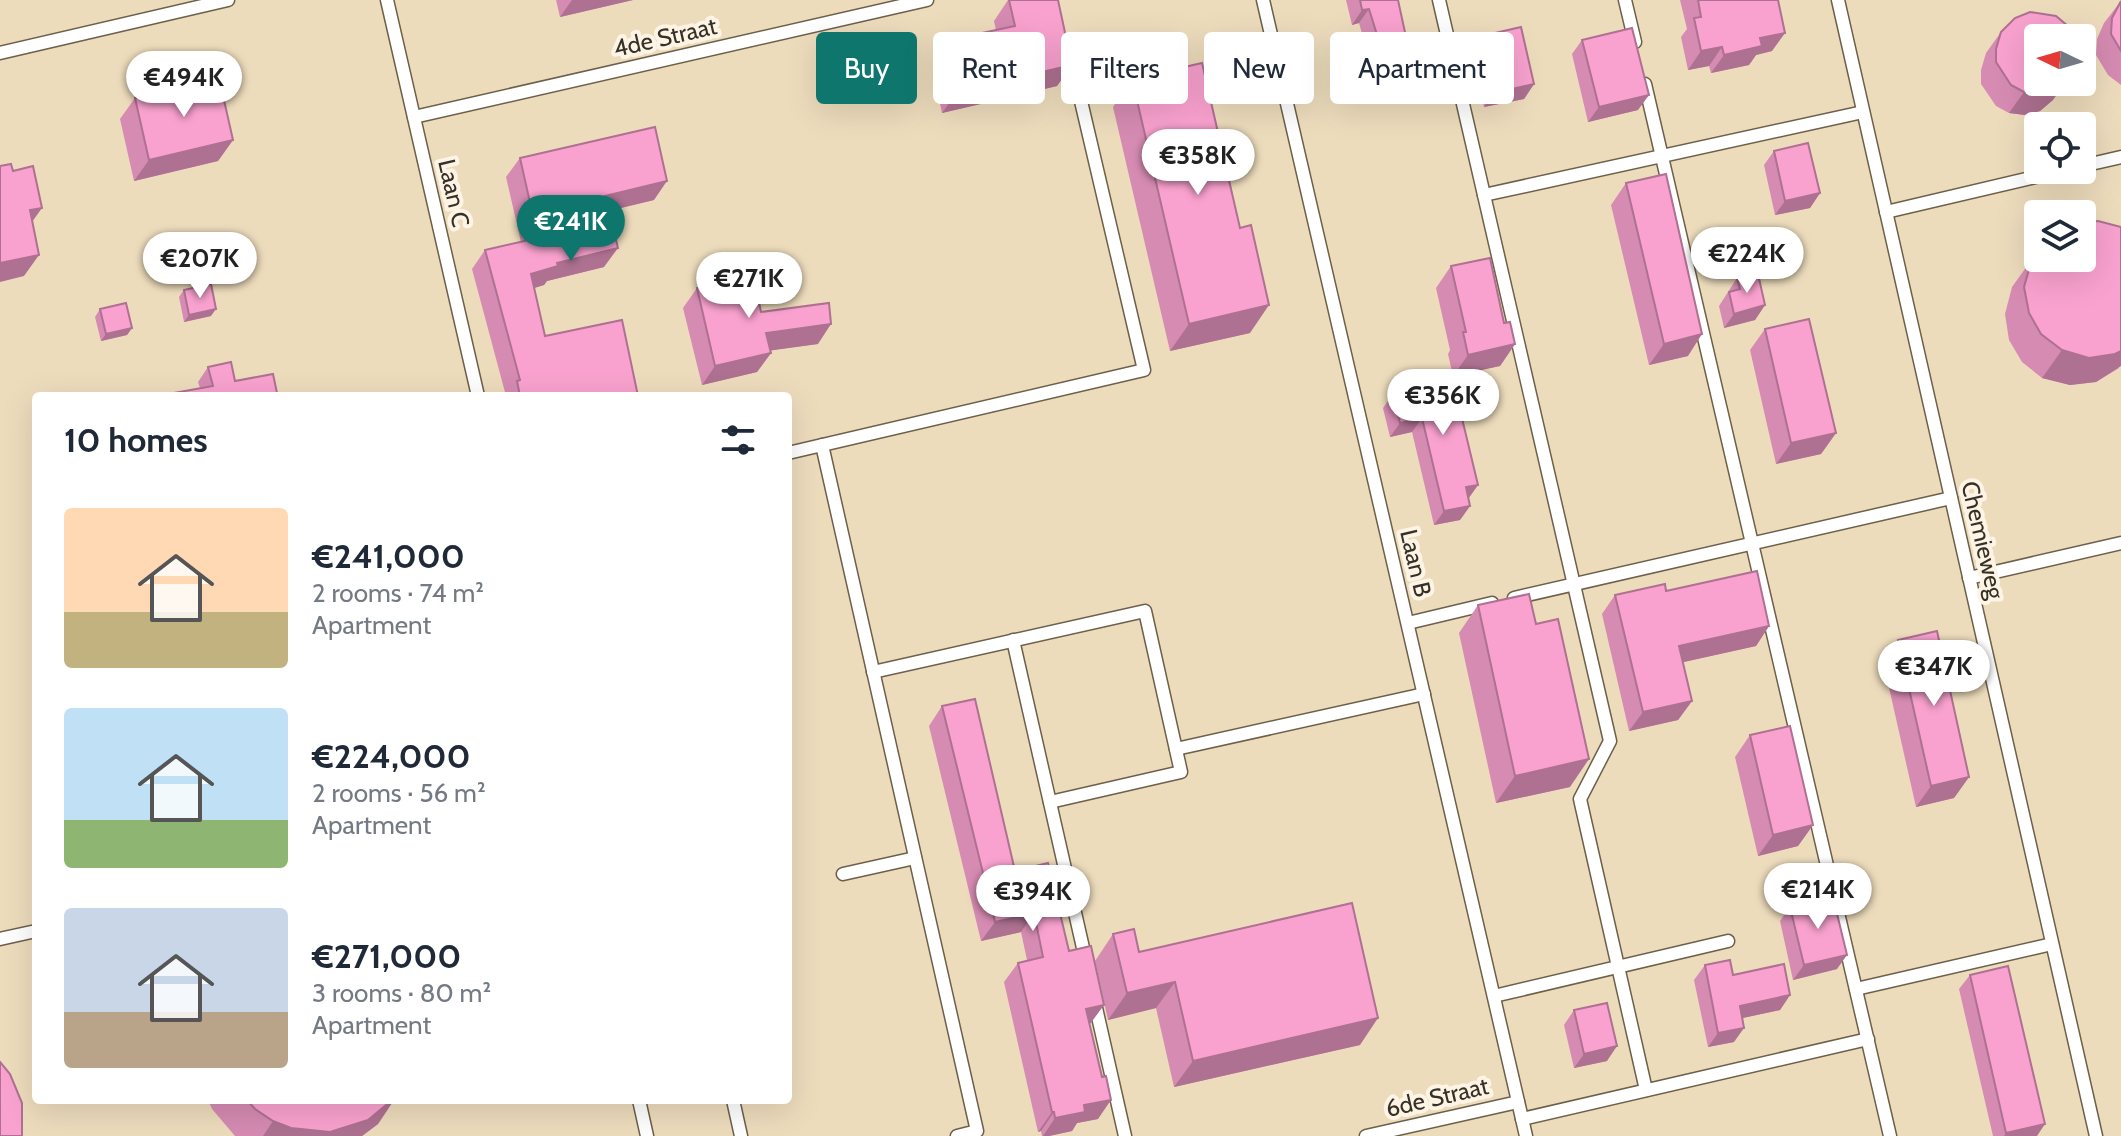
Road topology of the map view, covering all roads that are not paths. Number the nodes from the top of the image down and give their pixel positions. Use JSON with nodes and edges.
{"nodes":[{"id":1,"x":228,"y":0,"type":"edge"},
{"id":2,"x":387,"y":0,"type":"edge"},
{"id":3,"x":927,"y":0,"type":"edge"},
{"id":4,"x":1265,"y":0,"type":"edge"},
{"id":5,"x":1439,"y":0,"type":"edge"},
{"id":6,"x":1625,"y":0,"type":"edge"},
{"id":7,"x":1838,"y":0,"type":"edge"},
{"id":8,"x":1064,"y":31,"type":"edge"},
{"id":9,"x":0,"y":53,"type":"edge"},
{"id":10,"x":1638,"y":57,"type":"edge"},
{"id":11,"x":1642,"y":71,"type":"edge"},
{"id":12,"x":1863,"y":112,"type":"junction"},
{"id":13,"x":414,"y":117,"type":"junction"},
{"id":14,"x":1662,"y":156,"type":"junction"},
{"id":15,"x":2121,"y":157,"type":"edge"},
{"id":16,"x":2096,"y":163,"type":"edge"},
{"id":17,"x":2024,"y":180,"type":"edge"},
{"id":18,"x":1484,"y":195,"type":"junction"},
{"id":19,"x":1886,"y":212,"type":"junction"},
{"id":20,"x":477,"y":392,"type":"edge"},
{"id":21,"x":822,"y":445,"type":"junction"},
{"id":22,"x":792,"y":452,"type":"edge"},
{"id":23,"x":1951,"y":498,"type":"junction"},
{"id":24,"x":2121,"y":543,"type":"edge"},
{"id":25,"x":1752,"y":544,"type":"junction"},
{"id":26,"x":1969,"y":578,"type":"junction"},
{"id":27,"x":1574,"y":584,"type":"junction"},
{"id":28,"x":1408,"y":623,"type":"junction"},
{"id":29,"x":1013,"y":640,"type":"junction"},
{"id":30,"x":873,"y":672,"type":"junction"},
{"id":31,"x":1424,"y":694,"type":"junction"},
{"id":32,"x":1176,"y":749,"type":"junction"},
{"id":33,"x":1050,"y":802,"type":"junction"},
{"id":34,"x":915,"y":858,"type":"junction"},
{"id":35,"x":843,"y":874,"type":"dead end"},
{"id":36,"x":32,"y":932,"type":"edge"},
{"id":37,"x":0,"y":939,"type":"edge"},
{"id":38,"x":1728,"y":941,"type":"dead end"},
{"id":39,"x":2052,"y":944,"type":"junction"},
{"id":40,"x":1618,"y":967,"type":"junction"},
{"id":41,"x":1087,"y":969,"type":"edge"},
{"id":42,"x":1091,"y":984,"type":"edge"},
{"id":43,"x":1856,"y":989,"type":"junction"},
{"id":44,"x":1494,"y":996,"type":"junction"},
{"id":45,"x":1868,"y":1039,"type":"junction"},
{"id":46,"x":1646,"y":1090,"type":"junction"},
{"id":47,"x":1518,"y":1102,"type":"junction"},
{"id":48,"x":640,"y":1104,"type":"edge"},
{"id":49,"x":734,"y":1104,"type":"edge"},
{"id":50,"x":1522,"y":1119,"type":"junction"},
{"id":51,"x":647,"y":1136,"type":"edge"},
{"id":52,"x":741,"y":1136,"type":"edge"},
{"id":53,"x":957,"y":1136,"type":"edge"},
{"id":54,"x":1125,"y":1136,"type":"edge"},
{"id":55,"x":1366,"y":1136,"type":"edge"},
{"id":56,"x":1526,"y":1136,"type":"edge"},
{"id":57,"x":1890,"y":1136,"type":"edge"},
{"id":58,"x":2096,"y":1136,"type":"edge"}],
"edges":[{"from":1,"to":9,"type":"lane"},
{"from":2,"to":13,"type":"lane","name":"Laan C"},
{"from":3,"to":13,"type":"lane","name":"4de Straat"},
{"from":4,"to":28,"type":"lane","name":"Laan B"},
{"from":5,"to":18,"type":"lane"},
{"from":6,"to":10,"type":"lane"},
{"from":7,"to":12,"type":"lane","name":"Chemieweg"},
{"from":8,"to":21,"type":"lane"},
{"from":11,"to":14,"type":"lane"},
{"from":12,"to":14,"type":"lane"},
{"from":12,"to":19,"type":"lane","name":"Chemieweg"},
{"from":13,"to":20,"type":"lane","name":"Laan C"},
{"from":14,"to":18,"type":"lane"},
{"from":14,"to":25,"type":"lane"},
{"from":15,"to":16,"type":"lane"},
{"from":17,"to":19,"type":"lane"},
{"from":18,"to":27,"type":"lane"},
{"from":19,"to":23,"type":"lane","name":"Chemieweg"},
{"from":21,"to":22,"type":"lane"},
{"from":21,"to":30,"type":"lane"},
{"from":23,"to":25,"type":"lane"},
{"from":23,"to":26,"type":"lane","name":"Chemieweg"},
{"from":24,"to":26,"type":"lane"},
{"from":25,"to":27,"type":"lane"},
{"from":25,"to":43,"type":"lane"},
{"from":26,"to":39,"type":"lane","name":"Chemieweg"},
{"from":27,"to":28,"type":"lane"},
{"from":27,"to":40,"type":"lane"},
{"from":28,"to":31,"type":"lane","name":"Laan B"},
{"from":29,"to":30,"type":"lane"},
{"from":29,"to":32,"type":"lane"},
{"from":29,"to":33,"type":"lane"},
{"from":30,"to":34,"type":"lane"},
{"from":31,"to":32,"type":"lane"},
{"from":31,"to":44,"type":"lane","name":"Laan B"},
{"from":32,"to":33,"type":"lane"},
{"from":33,"to":41,"type":"lane"},
{"from":34,"to":35,"type":"lane"},
{"from":34,"to":53,"type":"lane"},
{"from":36,"to":37,"type":"lane"},
{"from":38,"to":40,"type":"lane"},
{"from":39,"to":43,"type":"lane"},
{"from":39,"to":58,"type":"lane","name":"Chemieweg"},
{"from":40,"to":44,"type":"lane"},
{"from":40,"to":46,"type":"lane"},
{"from":42,"to":54,"type":"lane"},
{"from":43,"to":45,"type":"lane"},
{"from":44,"to":47,"type":"lane","name":"Laan B"},
{"from":45,"to":46,"type":"lane"},
{"from":45,"to":57,"type":"lane"},
{"from":46,"to":50,"type":"lane"},
{"from":47,"to":50,"type":"lane","name":"Laan B"},
{"from":47,"to":55,"type":"lane","name":"6de Straat"},
{"from":48,"to":51,"type":"lane"},
{"from":49,"to":52,"type":"lane"},
{"from":50,"to":56,"type":"lane","name":"Laan B"}]}
